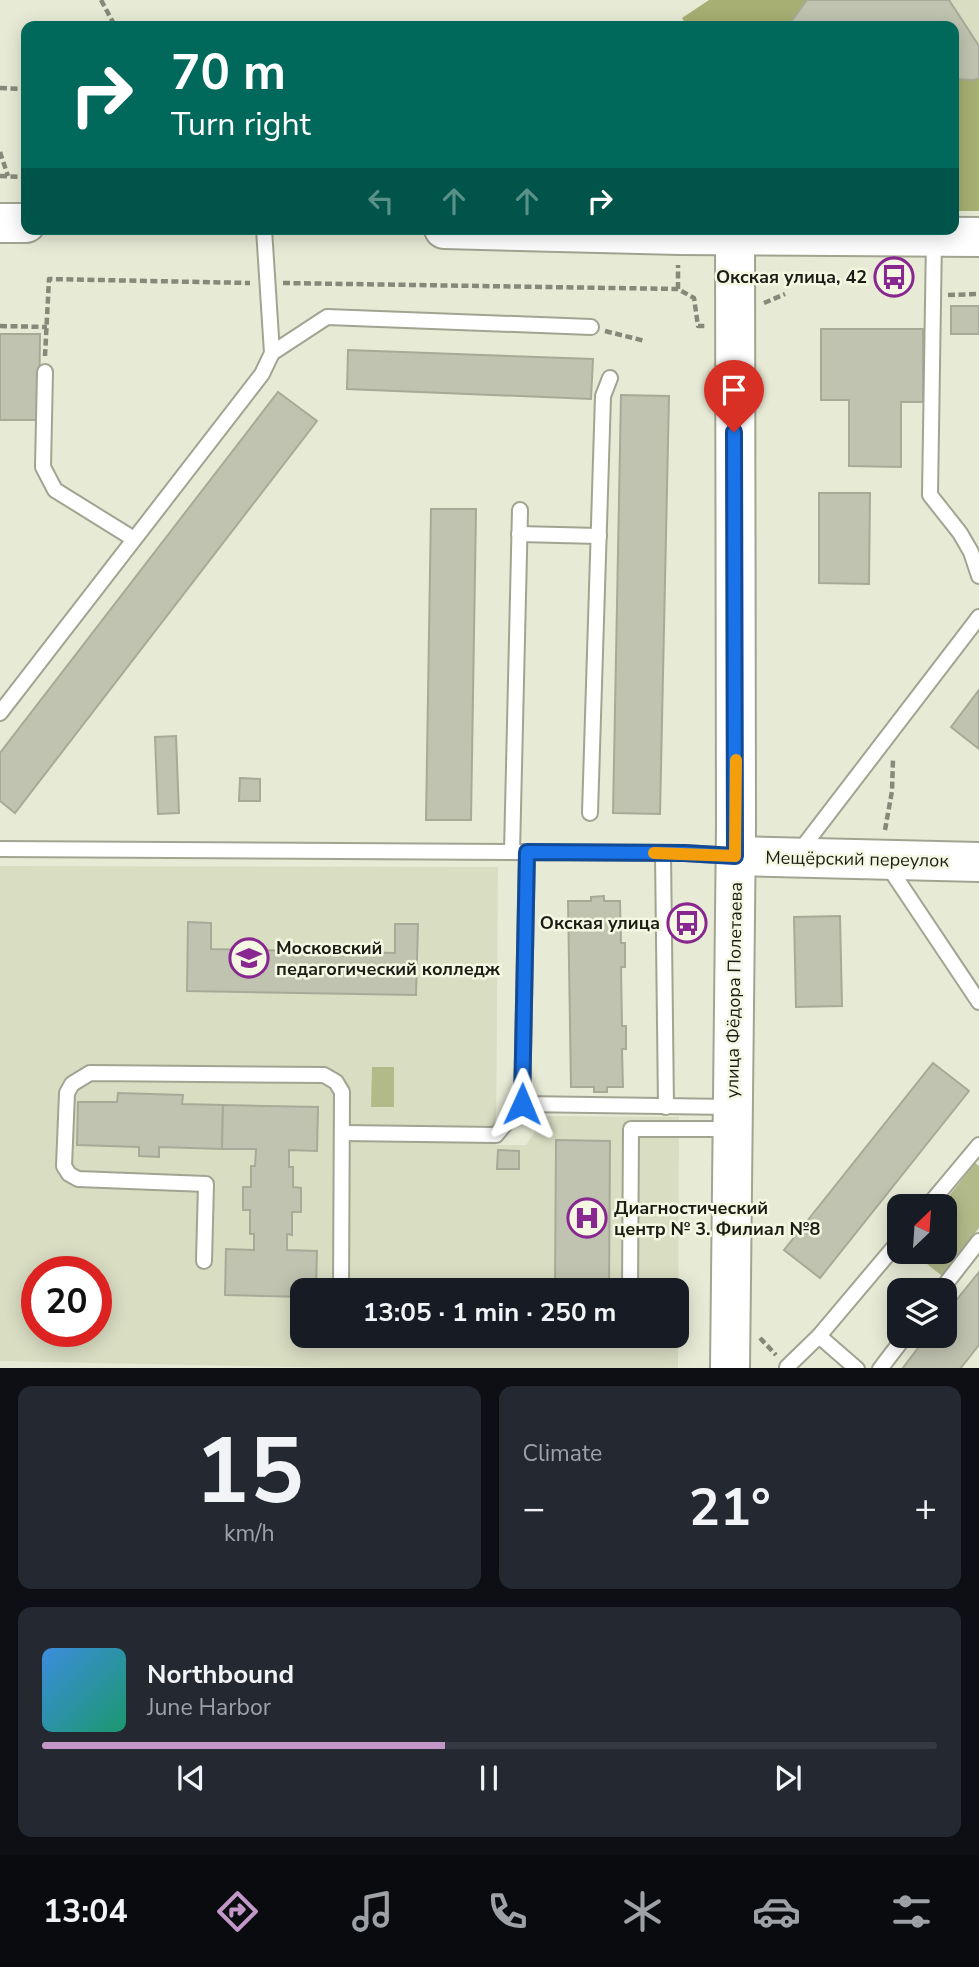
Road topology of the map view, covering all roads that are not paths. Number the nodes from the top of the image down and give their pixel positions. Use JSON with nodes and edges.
{"nodes":[{"id":1,"x":0,"y":223,"type":"edge"},
{"id":2,"x":21,"y":223,"type":"edge"},
{"id":3,"x":264,"y":235,"type":"edge"},
{"id":4,"x":735,"y":235,"type":"edge"},
{"id":5,"x":854,"y":235,"type":"edge"},
{"id":6,"x":934,"y":237,"type":"junction"},
{"id":7,"x":979,"y":237,"type":"edge"},
{"id":8,"x":591,"y":327,"type":"road end"},
{"id":9,"x":272,"y":353,"type":"junction"},
{"id":10,"x":45,"y":372,"type":"road end"},
{"id":11,"x":610,"y":377,"type":"dead end"},
{"id":12,"x":520,"y":510,"type":"dead end"},
{"id":13,"x":519,"y":534,"type":"junction"},
{"id":14,"x":598,"y":536,"type":"junction"},
{"id":15,"x":134,"y":540,"type":"junction"},
{"id":16,"x":979,"y":576,"type":"edge"},
{"id":17,"x":979,"y":617,"type":"edge"},
{"id":18,"x":0,"y":713,"type":"edge"},
{"id":19,"x":590,"y":813,"type":"dead end"},
{"id":20,"x":0,"y":849,"type":"edge"},
{"id":21,"x":519,"y":852,"type":"junction"},
{"id":22,"x":663,"y":853,"type":"junction"},
{"id":23,"x":735,"y":856,"type":"junction"},
{"id":24,"x":794,"y":857,"type":"junction"},
{"id":25,"x":884,"y":859,"type":"junction"},
{"id":26,"x":979,"y":862,"type":"edge"},
{"id":27,"x":974,"y":986,"type":"edge"},
{"id":28,"x":979,"y":1002,"type":"edge"},
{"id":29,"x":522,"y":1104,"type":"junction"},
{"id":30,"x":666,"y":1107,"type":"junction"},
{"id":31,"x":732,"y":1118,"type":"junction"},
{"id":32,"x":343,"y":1133,"type":"junction"},
{"id":33,"x":979,"y":1145,"type":"edge"},
{"id":34,"x":938,"y":1194,"type":"edge"},
{"id":35,"x":979,"y":1241,"type":"edge"},
{"id":36,"x":887,"y":1255,"type":"edge"},
{"id":37,"x":204,"y":1261,"type":"dead end"},
{"id":38,"x":341,"y":1278,"type":"edge"},
{"id":39,"x":630,"y":1278,"type":"edge"},
{"id":40,"x":950,"y":1278,"type":"edge"},
{"id":41,"x":819,"y":1336,"type":"junction"},
{"id":42,"x":896,"y":1348,"type":"edge"},
{"id":43,"x":745,"y":1358,"type":"edge"},
{"id":44,"x":787,"y":1367,"type":"edge"},
{"id":45,"x":857,"y":1368,"type":"edge"},
{"id":46,"x":880,"y":1368,"type":"edge"}],
"edges":[{"from":1,"to":2,"type":"main road"},
{"from":3,"to":9,"type":"lane"},
{"from":4,"to":23,"type":"main road","name":"улица Фёдора Полетаева"},
{"from":5,"to":6,"type":"main road"},
{"from":6,"to":7,"type":"main road"},
{"from":6,"to":16,"type":"lane"},
{"from":8,"to":9,"type":"lane"},
{"from":9,"to":15,"type":"lane"},
{"from":10,"to":15,"type":"lane"},
{"from":11,"to":14,"type":"lane"},
{"from":12,"to":13,"type":"lane"},
{"from":13,"to":14,"type":"lane"},
{"from":13,"to":21,"type":"lane"},
{"from":14,"to":19,"type":"lane"},
{"from":15,"to":18,"type":"lane"},
{"from":17,"to":24,"type":"lane"},
{"from":20,"to":21,"type":"lane"},
{"from":21,"to":22,"type":"lane"},
{"from":21,"to":29,"type":"lane"},
{"from":22,"to":23,"type":"lane"},
{"from":22,"to":30,"type":"lane"},
{"from":23,"to":24,"type":"main road","name":"Мещёрский переулок"},
{"from":23,"to":31,"type":"main road","name":"улица Фёдора Полетаева"},
{"from":24,"to":25,"type":"main road","name":"Мещёрский переулок"},
{"from":25,"to":26,"type":"main road","name":"Мещёрский переулок"},
{"from":25,"to":27,"type":"lane"},
{"from":27,"to":28,"type":"lane"},
{"from":29,"to":30,"type":"lane"},
{"from":29,"to":32,"type":"lane"},
{"from":30,"to":31,"type":"lane"},
{"from":31,"to":39,"type":"lane"},
{"from":31,"to":43,"type":"main road","name":"улица Фёдора Полетаева"},
{"from":32,"to":37,"type":"lane"},
{"from":32,"to":38,"type":"lane"},
{"from":33,"to":34,"type":"lane"},
{"from":35,"to":40,"type":"lane"},
{"from":36,"to":41,"type":"lane"},
{"from":41,"to":44,"type":"lane"},
{"from":41,"to":45,"type":"lane"},
{"from":42,"to":46,"type":"lane"}]}
